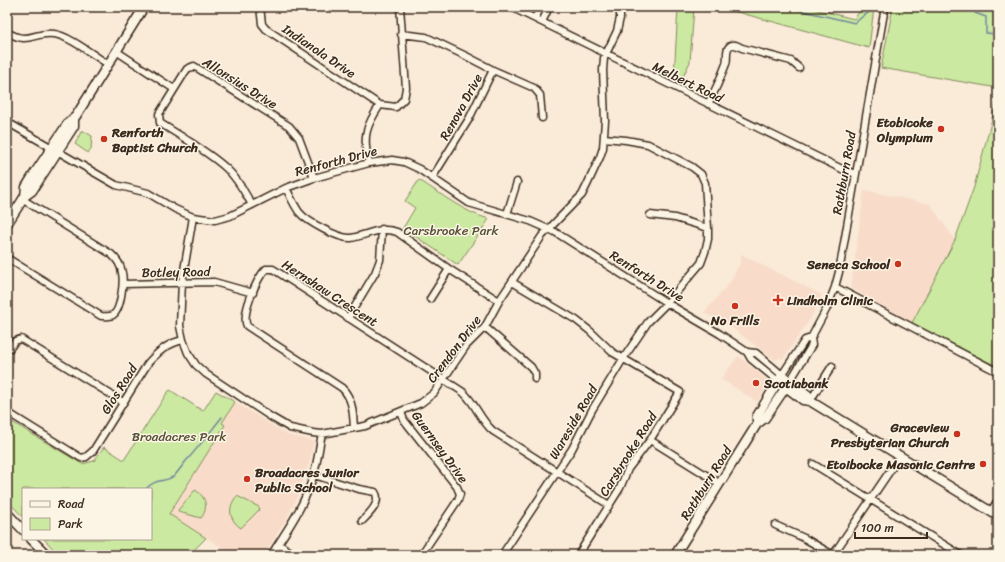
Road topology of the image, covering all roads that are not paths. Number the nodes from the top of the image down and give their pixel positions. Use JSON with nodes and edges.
{"nodes":[{"id":1,"x":144,"y":7,"type":"edge"},
{"id":2,"x":260,"y":7,"type":"edge"},
{"id":3,"x":400,"y":7,"type":"edge"},
{"id":4,"x":511,"y":7,"type":"edge"},
{"id":5,"x":541,"y":7,"type":"edge"},
{"id":6,"x":549,"y":7,"type":"edge"},
{"id":7,"x":620,"y":7,"type":"edge"},
{"id":8,"x":885,"y":7,"type":"edge"},
{"id":9,"x":535,"y":18,"type":"junction"},
{"id":10,"x":542,"y":22,"type":"junction"},
{"id":11,"x":7,"y":32,"type":"edge"},
{"id":12,"x":401,"y":34,"type":"junction"},
{"id":13,"x":116,"y":51,"type":"junction"},
{"id":14,"x":606,"y":54,"type":"junction"},
{"id":15,"x":108,"y":64,"type":"junction"},
{"id":16,"x":799,"y":68,"type":"dead end"},
{"id":17,"x":493,"y":70,"type":"junction"},
{"id":18,"x":174,"y":89,"type":"junction"},
{"id":19,"x":708,"y":104,"type":"junction"},
{"id":20,"x":380,"y":105,"type":"junction"},
{"id":21,"x":542,"y":118,"type":"dead end"},
{"id":22,"x":7,"y":122,"type":"edge"},
{"id":23,"x":604,"y":138,"type":"junction"},
{"id":24,"x":56,"y":149,"type":"junction"},
{"id":25,"x":369,"y":163,"type":"junction"},
{"id":26,"x":856,"y":174,"type":"junction"},
{"id":27,"x":314,"y":178,"type":"junction"},
{"id":28,"x":432,"y":178,"type":"junction"},
{"id":29,"x":517,"y":182,"type":"dead end"},
{"id":30,"x":286,"y":188,"type":"junction"},
{"id":31,"x":23,"y":197,"type":"junction"},
{"id":32,"x":252,"y":205,"type":"junction"},
{"id":33,"x":507,"y":214,"type":"junction"},
{"id":34,"x":650,"y":215,"type":"dead end"},
{"id":35,"x":193,"y":217,"type":"junction"},
{"id":36,"x":7,"y":224,"type":"edge"},
{"id":37,"x":708,"y":228,"type":"junction"},
{"id":38,"x":382,"y":229,"type":"junction"},
{"id":39,"x":548,"y":229,"type":"junction"},
{"id":40,"x":7,"y":258,"type":"edge"},
{"id":41,"x":449,"y":269,"type":"junction"},
{"id":42,"x":182,"y":282,"type":"junction"},
{"id":43,"x":512,"y":282,"type":"junction"},
{"id":44,"x":123,"y":284,"type":"junction"},
{"id":45,"x":835,"y":287,"type":"junction"},
{"id":46,"x":253,"y":293,"type":"junction"},
{"id":47,"x":430,"y":299,"type":"dead end"},
{"id":48,"x":500,"y":301,"type":"junction"},
{"id":49,"x":667,"y":303,"type":"junction"},
{"id":50,"x":348,"y":318,"type":"junction"},
{"id":51,"x":486,"y":327,"type":"junction"},
{"id":52,"x":811,"y":338,"type":"junction"},
{"id":53,"x":183,"y":340,"type":"junction"},
{"id":54,"x":7,"y":352,"type":"edge"},
{"id":55,"x":623,"y":359,"type":"junction"},
{"id":56,"x":832,"y":366,"type":"dead end"},
{"id":57,"x":998,"y":372,"type":"edge"},
{"id":58,"x":780,"y":378,"type":"junction"},
{"id":59,"x":535,"y":379,"type":"dead end"},
{"id":60,"x":444,"y":380,"type":"junction"},
{"id":61,"x":788,"y":384,"type":"junction"},
{"id":62,"x":810,"y":401,"type":"junction"},
{"id":63,"x":123,"y":402,"type":"junction"},
{"id":64,"x":7,"y":412,"type":"edge"},
{"id":65,"x":401,"y":412,"type":"junction"},
{"id":66,"x":757,"y":424,"type":"junction"},
{"id":67,"x":354,"y":428,"type":"junction"},
{"id":68,"x":322,"y":434,"type":"junction"},
{"id":69,"x":650,"y":440,"type":"junction"},
{"id":70,"x":900,"y":456,"type":"junction"},
{"id":71,"x":813,"y":464,"type":"dead end"},
{"id":72,"x":557,"y":472,"type":"junction"},
{"id":73,"x":314,"y":474,"type":"junction"},
{"id":74,"x":719,"y":483,"type":"junction"},
{"id":75,"x":872,"y":500,"type":"junction"},
{"id":76,"x":998,"y":500,"type":"edge"},
{"id":77,"x":609,"y":505,"type":"junction"},
{"id":78,"x":7,"y":513,"type":"edge"},
{"id":79,"x":994,"y":513,"type":"edge"},
{"id":80,"x":362,"y":521,"type":"dead end"},
{"id":81,"x":775,"y":524,"type":"dead end"},
{"id":82,"x":22,"y":529,"type":"edge"},
{"id":83,"x":32,"y":540,"type":"edge"},
{"id":84,"x":278,"y":544,"type":"junction"},
{"id":85,"x":422,"y":554,"type":"edge"},
{"id":86,"x":47,"y":555,"type":"edge"},
{"id":87,"x":271,"y":555,"type":"edge"},
{"id":88,"x":296,"y":555,"type":"edge"},
{"id":89,"x":502,"y":555,"type":"edge"},
{"id":90,"x":578,"y":555,"type":"edge"},
{"id":91,"x":676,"y":555,"type":"edge"},
{"id":92,"x":833,"y":555,"type":"edge"},
{"id":93,"x":962,"y":555,"type":"edge"}],
"edges":[{"from":1,"to":13,"type":"main road"},
{"from":2,"to":20,"type":"street","name":"Indianola Drive"},
{"from":3,"to":12,"type":"street"},
{"from":4,"to":9,"type":"street","name":"Melbert Road"},
{"from":5,"to":9,"type":"street"},
{"from":6,"to":10,"type":"street"},
{"from":7,"to":14,"type":"street","name":"Crendon Drive"},
{"from":8,"to":26,"type":"street","name":"Rathburn Road"},
{"from":9,"to":10,"type":"street","name":"Melbert Road"},
{"from":10,"to":14,"type":"street","name":"Melbert Road"},
{"from":11,"to":15,"type":"street"},
{"from":12,"to":17,"type":"street","name":"Renova Drive"},
{"from":12,"to":20,"type":"street"},
{"from":13,"to":15,"type":"main road"},
{"from":13,"to":18,"type":"street"},
{"from":14,"to":19,"type":"street","name":"Melbert Road"},
{"from":14,"to":23,"type":"street","name":"Crendon Drive"},
{"from":15,"to":24,"type":"main road"},
{"from":16,"to":19,"type":"street"},
{"from":17,"to":21,"type":"street"},
{"from":17,"to":28,"type":"street","name":"Renova Drive"},
{"from":18,"to":27,"type":"street","name":"Allonsius Drive"},
{"from":18,"to":32,"type":"street","name":"Allonsius Drive"},
{"from":19,"to":26,"type":"street","name":"Melbert Road"},
{"from":20,"to":25,"type":"street"},
{"from":22,"to":24,"type":"street","name":"Renforth Drive"},
{"from":23,"to":37,"type":"street","name":"Wareside Road"},
{"from":23,"to":39,"type":"street","name":"Crendon Drive"},
{"from":24,"to":31,"type":"main road"},
{"from":24,"to":35,"type":"street","name":"Renforth Drive"},
{"from":25,"to":27,"type":"street","name":"Renforth Drive"},
{"from":25,"to":28,"type":"street","name":"Renforth Drive"},
{"from":26,"to":45,"type":"street","name":"Rathburn Road"},
{"from":27,"to":30,"type":"street","name":"Renforth Drive"},
{"from":28,"to":33,"type":"street","name":"Renforth Drive"},
{"from":29,"to":33,"type":"street"},
{"from":30,"to":32,"type":"street","name":"Renforth Drive"},
{"from":30,"to":38,"type":"street"},
{"from":31,"to":36,"type":"main road"},
{"from":31,"to":44,"type":"street"},
{"from":32,"to":35,"type":"street","name":"Renforth Drive"},
{"from":33,"to":39,"type":"street","name":"Renforth Drive"},
{"from":34,"to":37,"type":"street"},
{"from":35,"to":42,"type":"street","name":"Crendon Drive"},
{"from":37,"to":49,"type":"street","name":"Wareside Road"},
{"from":38,"to":41,"type":"street"},
{"from":38,"to":50,"type":"street"},
{"from":39,"to":43,"type":"street","name":"Crendon Drive"},
{"from":39,"to":49,"type":"street","name":"Renforth Drive"},
{"from":40,"to":44,"type":"street"},
{"from":41,"to":47,"type":"street"},
{"from":41,"to":48,"type":"street"},
{"from":42,"to":44,"type":"street","name":"Botley Road"},
{"from":42,"to":46,"type":"street","name":"Botley Road"},
{"from":42,"to":53,"type":"street","name":"Crendon Drive"},
{"from":43,"to":48,"type":"street","name":"Crendon Drive"},
{"from":43,"to":55,"type":"street","name":"Carsbrooke Road"},
{"from":45,"to":52,"type":"street","name":"Rathburn Road"},
{"from":45,"to":57,"type":"street"},
{"from":46,"to":50,"type":"street","name":"Hernshaw Crescent"},
{"from":46,"to":67,"type":"street","name":"Hernshaw Crescent"},
{"from":48,"to":51,"type":"street","name":"Crendon Drive"},
{"from":49,"to":55,"type":"street","name":"Wareside Road"},
{"from":49,"to":58,"type":"street","name":"Renforth Drive"},
{"from":50,"to":60,"type":"street","name":"Hernshaw Crescent"},
{"from":51,"to":59,"type":"street"},
{"from":51,"to":60,"type":"street","name":"Crendon Drive"},
{"from":52,"to":58,"type":"street","name":"Rathburn Road"},
{"from":52,"to":61,"type":"street","name":"Rathburn Road"},
{"from":53,"to":63,"type":"street","name":"Glos Road"},
{"from":53,"to":68,"type":"street","name":"Crendon Drive"},
{"from":54,"to":63,"type":"street"},
{"from":55,"to":69,"type":"street","name":"Carsbrooke Road"},
{"from":55,"to":72,"type":"street","name":"Wareside Road"},
{"from":56,"to":62,"type":"street"},
{"from":58,"to":61,"type":"main road","name":"Renforth Drive"},
{"from":58,"to":66,"type":"main road","name":"Rathburn Road"},
{"from":60,"to":65,"type":"street","name":"Crendon Drive"},
{"from":60,"to":72,"type":"street","name":"Hernshaw Crescent"},
{"from":61,"to":62,"type":"main road","name":"Renforth Drive"},
{"from":61,"to":66,"type":"main road","name":"Rathburn Road"},
{"from":62,"to":70,"type":"main road","name":"Renforth Drive"},
{"from":63,"to":64,"type":"street","name":"Glos Road"},
{"from":65,"to":67,"type":"street","name":"Crendon Drive"},
{"from":65,"to":85,"type":"street","name":"Guernsey Drive"},
{"from":66,"to":74,"type":"main road","name":"Rathburn Road"},
{"from":67,"to":68,"type":"street","name":"Crendon Drive"},
{"from":68,"to":73,"type":"street"},
{"from":69,"to":74,"type":"street"},
{"from":69,"to":77,"type":"street","name":"Carsbrooke Road"},
{"from":70,"to":75,"type":"street"},
{"from":70,"to":79,"type":"main road","name":"Renforth Drive"},
{"from":71,"to":75,"type":"street"},
{"from":72,"to":77,"type":"street","name":"Hernshaw Crescent"},
{"from":72,"to":89,"type":"street","name":"Wareside Road"},
{"from":73,"to":80,"type":"street"},
{"from":73,"to":84,"type":"street"},
{"from":74,"to":91,"type":"main road","name":"Rathburn Road"},
{"from":75,"to":92,"type":"street"},
{"from":75,"to":93,"type":"street"},
{"from":76,"to":79,"type":"street"},
{"from":77,"to":90,"type":"street","name":"Carsbrooke Road"},
{"from":78,"to":82,"type":"main road"},
{"from":81,"to":92,"type":"street"},
{"from":83,"to":86,"type":"main road"},
{"from":84,"to":87,"type":"street"},
{"from":84,"to":88,"type":"street"}]}
